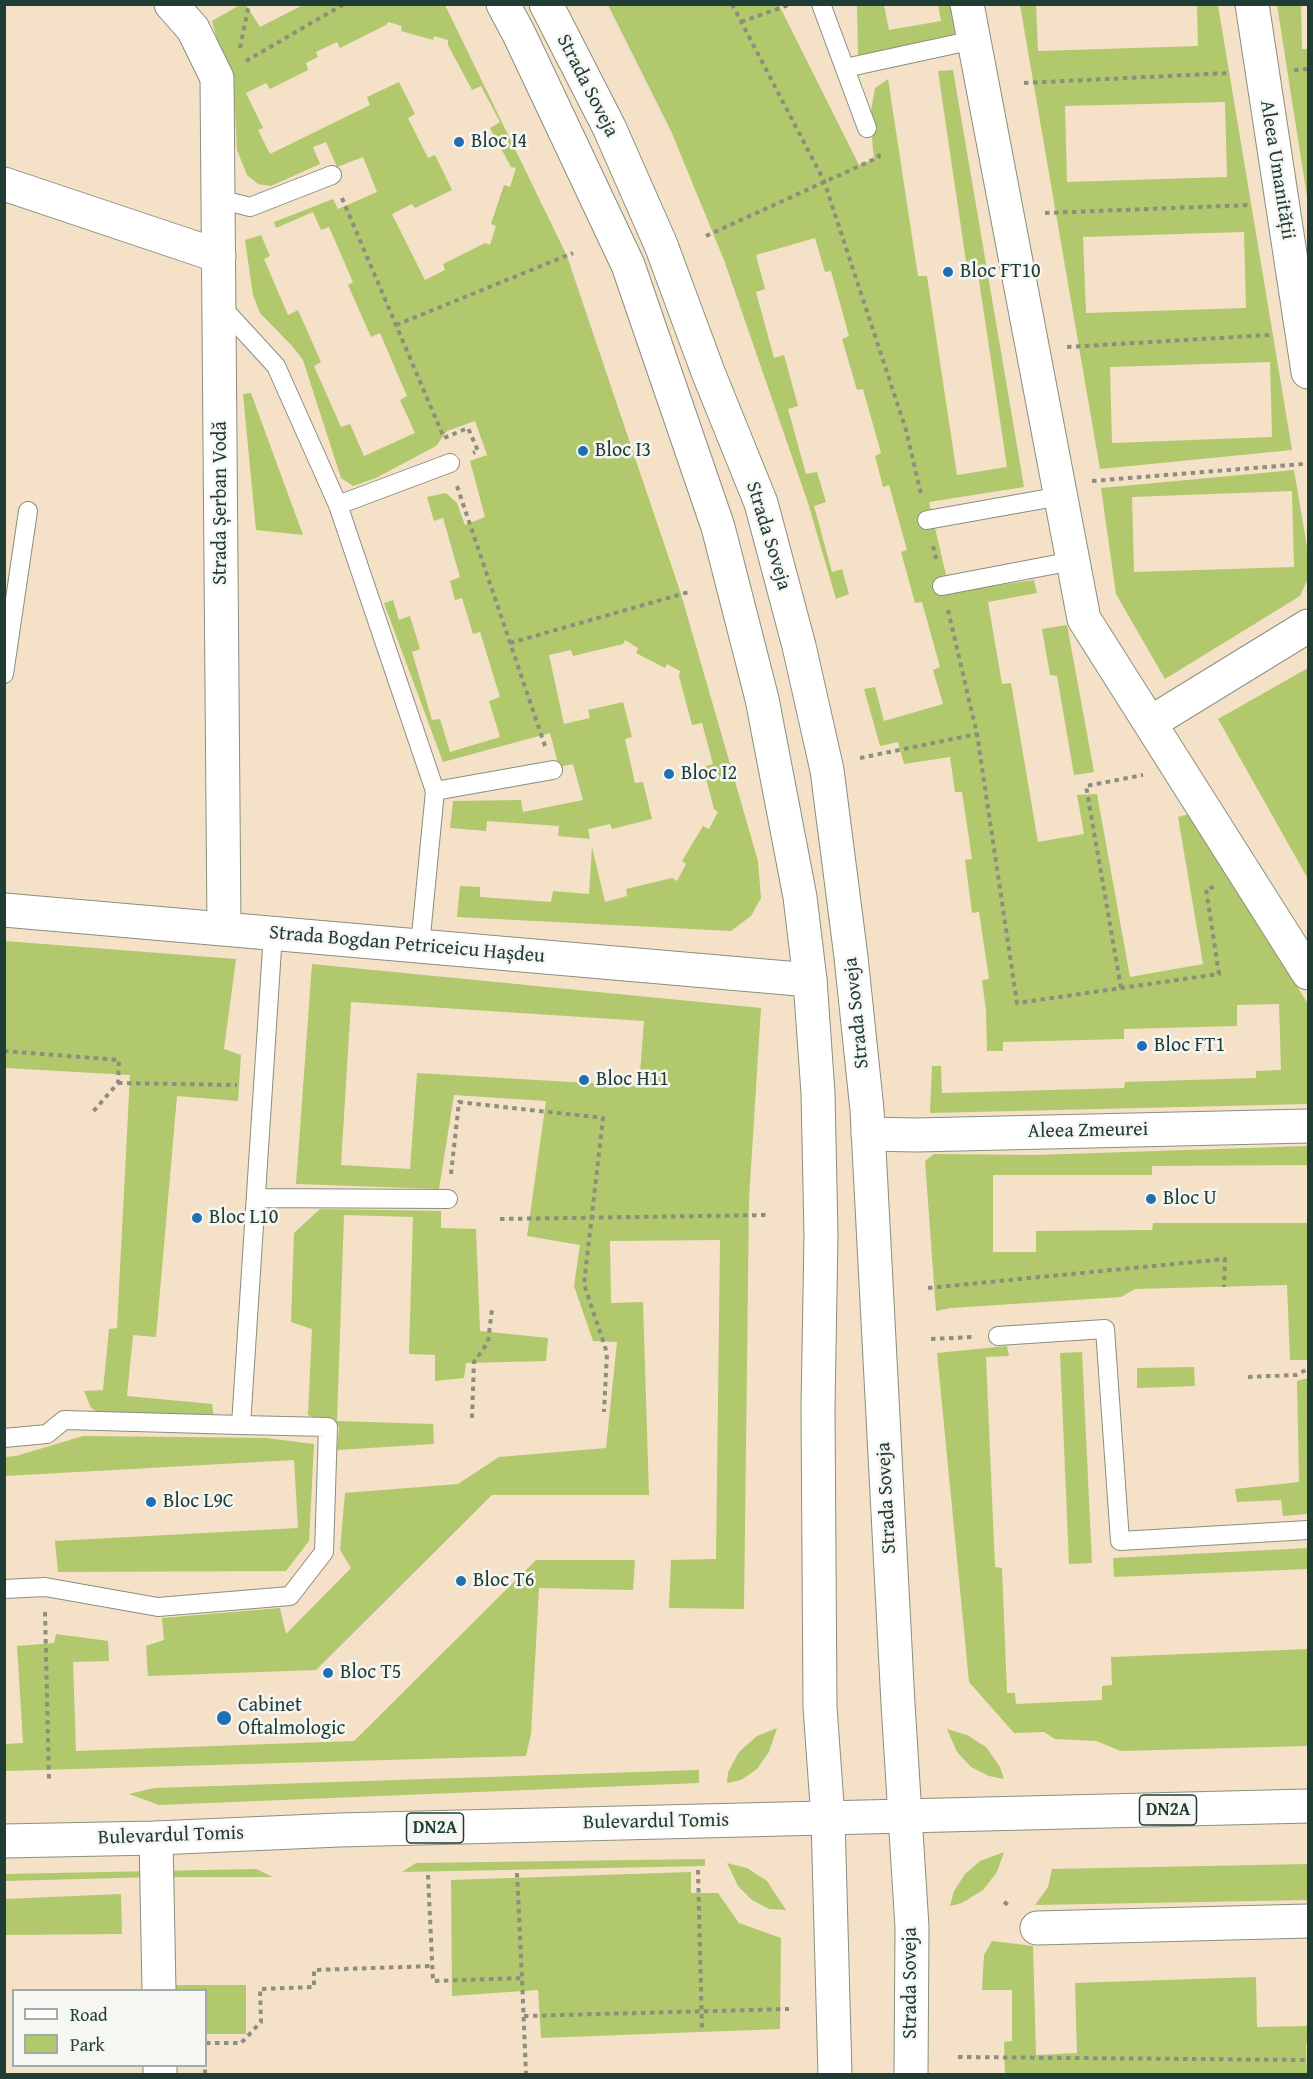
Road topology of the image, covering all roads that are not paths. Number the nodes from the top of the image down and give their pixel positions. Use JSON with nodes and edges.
{"nodes":[{"id":1,"x":171,"y":4,"type":"edge"},
{"id":2,"x":503,"y":4,"type":"edge"},
{"id":3,"x":546,"y":4,"type":"edge"},
{"id":4,"x":820,"y":4,"type":"edge"},
{"id":5,"x":967,"y":4,"type":"edge"},
{"id":6,"x":1252,"y":4,"type":"edge"},
{"id":7,"x":974,"y":40,"type":"junction"},
{"id":8,"x":845,"y":68,"type":"junction"},
{"id":9,"x":867,"y":128,"type":"road end"},
{"id":10,"x":332,"y":175,"type":"road end"},
{"id":11,"x":4,"y":184,"type":"edge"},
{"id":12,"x":219,"y":199,"type":"junction"},
{"id":13,"x":219,"y":256,"type":"junction"},
{"id":14,"x":220,"y":305,"type":"junction"},
{"id":15,"x":1308,"y":372,"type":"edge"},
{"id":16,"x":450,"y":463,"type":"road end"},
{"id":17,"x":1074,"y":488,"type":"junction"},
{"id":18,"x":338,"y":506,"type":"junction"},
{"id":19,"x":28,"y":511,"type":"dead end"},
{"id":20,"x":927,"y":520,"type":"dead end"},
{"id":21,"x":1073,"y":561,"type":"junction"},
{"id":22,"x":942,"y":586,"type":"dead end"},
{"id":23,"x":1308,"y":626,"type":"edge"},
{"id":24,"x":4,"y":674,"type":"edge"},
{"id":25,"x":1150,"y":723,"type":"junction"},
{"id":26,"x":553,"y":770,"type":"road end"},
{"id":27,"x":435,"y":791,"type":"junction"},
{"id":28,"x":4,"y":910,"type":"edge"},
{"id":29,"x":224,"y":929,"type":"junction"},
{"id":30,"x":273,"y":933,"type":"junction"},
{"id":31,"x":420,"y":946,"type":"junction"},
{"id":32,"x":1308,"y":973,"type":"edge"},
{"id":33,"x":810,"y":980,"type":"junction"},
{"id":34,"x":1308,"y":1126,"type":"edge"},
{"id":35,"x":868,"y":1134,"type":"junction"},
{"id":36,"x":256,"y":1198,"type":"junction"},
{"id":37,"x":448,"y":1199,"type":"road end"},
{"id":38,"x":998,"y":1336,"type":"road end"},
{"id":39,"x":241,"y":1425,"type":"junction"},
{"id":40,"x":4,"y":1437,"type":"edge"},
{"id":41,"x":1308,"y":1530,"type":"edge"},
{"id":42,"x":4,"y":1589,"type":"edge"},
{"id":43,"x":1308,"y":1806,"type":"edge"},
{"id":44,"x":905,"y":1817,"type":"junction"},
{"id":45,"x":828,"y":1819,"type":"junction"},
{"id":46,"x":156,"y":1838,"type":"junction"},
{"id":47,"x":4,"y":1841,"type":"edge"},
{"id":48,"x":1308,"y":1921,"type":"edge"},
{"id":49,"x":1037,"y":1928,"type":"dead end"},
{"id":50,"x":159,"y":1989,"type":"edge"},
{"id":51,"x":835,"y":2074,"type":"edge"},
{"id":52,"x":911,"y":2074,"type":"edge"}],
"edges":[{"from":1,"to":12,"type":"main road","name":"Strada Șerban Vodă"},
{"from":2,"to":33,"type":"main road","name":"Strada Soveja"},
{"from":3,"to":35,"type":"main road","name":"Strada Soveja"},
{"from":4,"to":8,"type":"lane"},
{"from":5,"to":7,"type":"main road"},
{"from":6,"to":15,"type":"main road","name":"Aleea Umanității"},
{"from":7,"to":8,"type":"lane"},
{"from":7,"to":17,"type":"main road"},
{"from":8,"to":9,"type":"lane"},
{"from":10,"to":12,"type":"lane"},
{"from":11,"to":13,"type":"main road"},
{"from":12,"to":13,"type":"main road","name":"Strada Șerban Vodă"},
{"from":13,"to":14,"type":"main road","name":"Strada Șerban Vodă"},
{"from":14,"to":18,"type":"lane"},
{"from":14,"to":29,"type":"main road","name":"Strada Șerban Vodă"},
{"from":16,"to":18,"type":"lane"},
{"from":17,"to":20,"type":"lane"},
{"from":17,"to":21,"type":"main road"},
{"from":18,"to":27,"type":"lane"},
{"from":19,"to":24,"type":"lane"},
{"from":21,"to":22,"type":"lane"},
{"from":21,"to":25,"type":"main road"},
{"from":23,"to":25,"type":"main road"},
{"from":25,"to":32,"type":"main road"},
{"from":26,"to":27,"type":"lane"},
{"from":27,"to":31,"type":"lane"},
{"from":28,"to":29,"type":"main road","name":"Strada Bogdan Petriceicu Hașdeu"},
{"from":29,"to":30,"type":"main road","name":"Strada Bogdan Petriceicu Hașdeu"},
{"from":30,"to":31,"type":"main road","name":"Strada Bogdan Petriceicu Hașdeu"},
{"from":30,"to":36,"type":"lane"},
{"from":31,"to":33,"type":"main road","name":"Strada Bogdan Petriceicu Hașdeu"},
{"from":33,"to":45,"type":"main road","name":"Strada Soveja"},
{"from":34,"to":35,"type":"main road","name":"Aleea Zmeurei"},
{"from":35,"to":44,"type":"main road","name":"Strada Soveja"},
{"from":36,"to":37,"type":"lane"},
{"from":36,"to":39,"type":"lane"},
{"from":38,"to":41,"type":"lane"},
{"from":39,"to":40,"type":"lane"},
{"from":39,"to":42,"type":"lane"},
{"from":43,"to":44,"type":"main road","name":"Bulevardul Tomis","number":"DN2A"},
{"from":44,"to":45,"type":"main road","name":"Bulevardul Tomis","number":"DN2A"},
{"from":44,"to":52,"type":"main road","name":"Strada Soveja"},
{"from":45,"to":46,"type":"main road","name":"Bulevardul Tomis","number":"DN2A"},
{"from":45,"to":51,"type":"main road","name":"Strada Soveja"},
{"from":46,"to":47,"type":"main road","name":"Bulevardul Tomis","number":"DN2A"},
{"from":46,"to":50,"type":"main road"},
{"from":48,"to":49,"type":"main road"}]}
